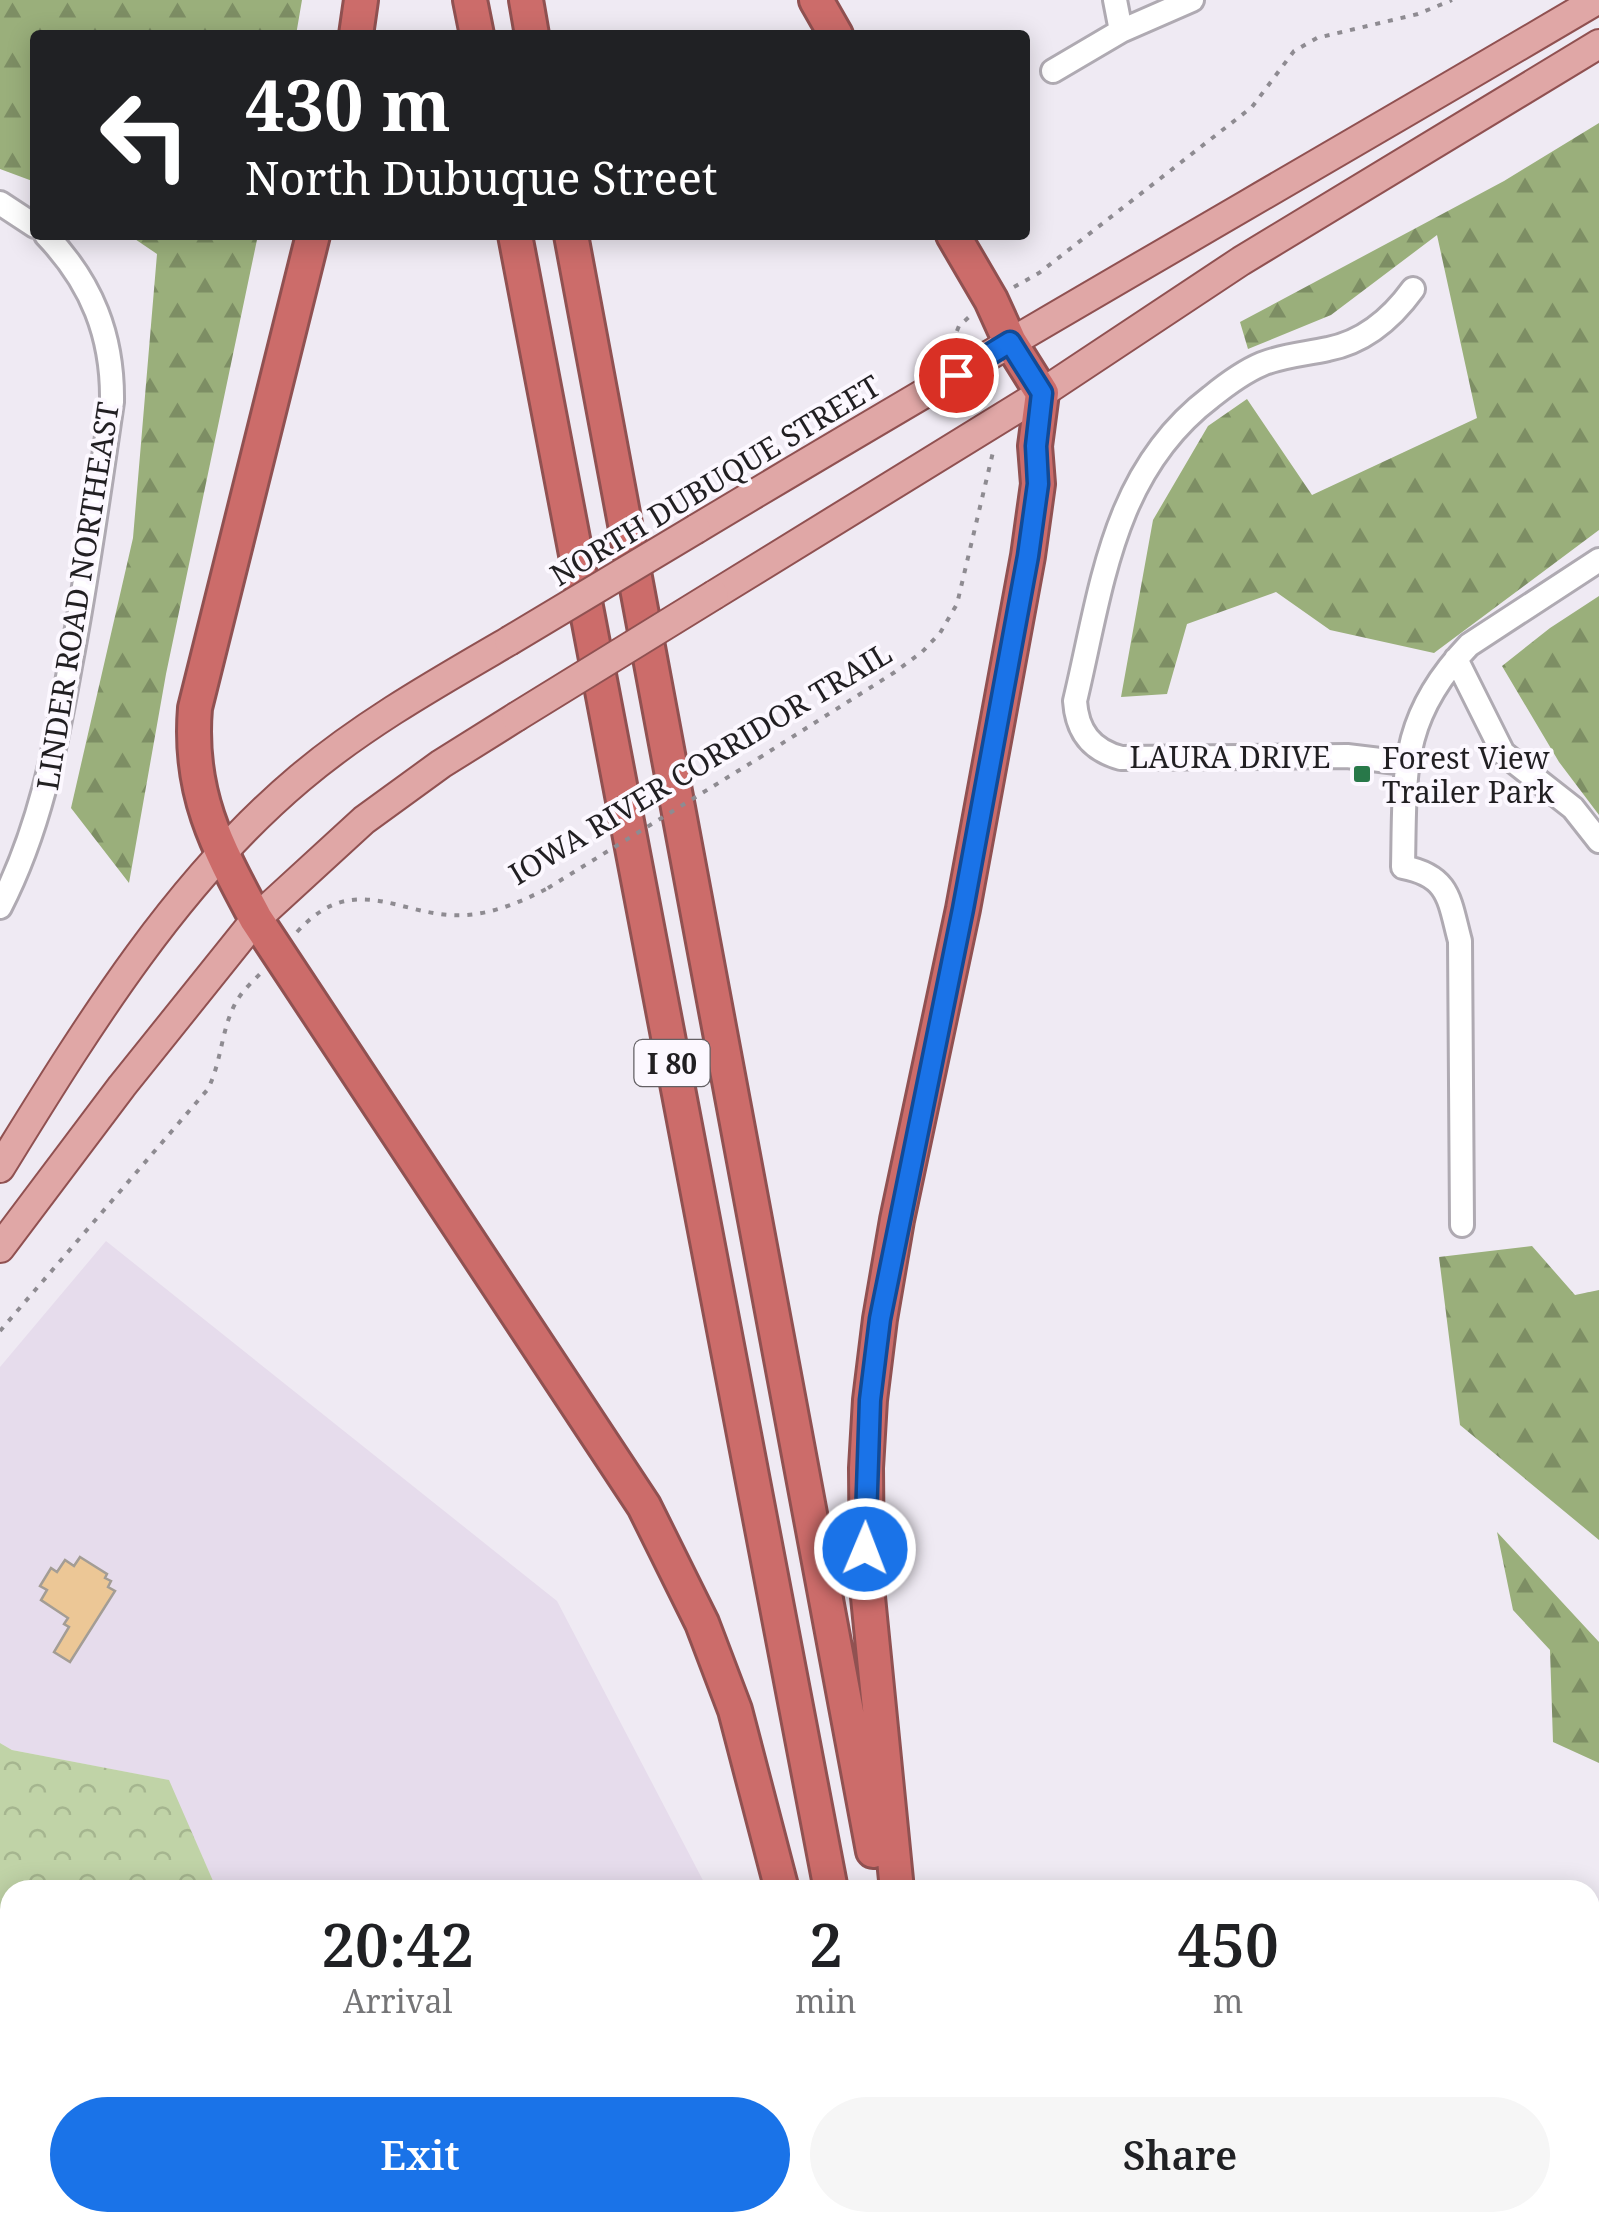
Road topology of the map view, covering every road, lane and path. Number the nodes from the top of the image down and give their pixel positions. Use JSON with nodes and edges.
{"nodes":[{"id":1,"x":361,"y":0,"type":"edge"},
{"id":2,"x":470,"y":0,"type":"edge"},
{"id":3,"x":526,"y":0,"type":"edge"},
{"id":4,"x":816,"y":0,"type":"edge"},
{"id":5,"x":1115,"y":0,"type":"edge"},
{"id":6,"x":1192,"y":0,"type":"edge"},
{"id":7,"x":1452,"y":0,"type":"edge"},
{"id":8,"x":1597,"y":0,"type":"edge"},
{"id":9,"x":357,"y":30,"type":"edge"},
{"id":10,"x":476,"y":30,"type":"edge"},
{"id":11,"x":531,"y":30,"type":"edge"},
{"id":12,"x":833,"y":30,"type":"edge"},
{"id":13,"x":1122,"y":31,"type":"junction"},
{"id":14,"x":1599,"y":44,"type":"edge"},
{"id":15,"x":1053,"y":72,"type":"dead end"},
{"id":16,"x":0,"y":203,"type":"edge"},
{"id":17,"x":30,"y":223,"type":"edge"},
{"id":18,"x":50,"y":240,"type":"edge"},
{"id":19,"x":312,"y":240,"type":"edge"},
{"id":20,"x":516,"y":240,"type":"edge"},
{"id":21,"x":573,"y":240,"type":"edge"},
{"id":22,"x":956,"y":240,"type":"edge"},
{"id":23,"x":1413,"y":289,"type":"dead end"},
{"id":24,"x":991,"y":300,"type":"junction"},
{"id":25,"x":1010,"y":342,"type":"junction"},
{"id":26,"x":956,"y":375,"type":"junction"},
{"id":27,"x":1042,"y":393,"type":"junction"},
{"id":28,"x":986,"y":425,"type":"junction"},
{"id":29,"x":1599,"y":560,"type":"edge"},
{"id":30,"x":1456,"y":659,"type":"junction"},
{"id":31,"x":1405,"y":763,"type":"junction"},
{"id":32,"x":1599,"y":842,"type":"edge"},
{"id":33,"x":0,"y":848,"type":"edge"},
{"id":34,"x":221,"y":853,"type":"junction"},
{"id":35,"x":22,"y":858,"type":"junction"},
{"id":36,"x":0,"y":907,"type":"edge"},
{"id":37,"x":256,"y":919,"type":"junction"},
{"id":38,"x":278,"y":954,"type":"junction"},
{"id":39,"x":0,"y":1168,"type":"edge"},
{"id":40,"x":1462,"y":1225,"type":"dead end"},
{"id":41,"x":0,"y":1248,"type":"edge"},
{"id":42,"x":0,"y":1332,"type":"edge"},
{"id":43,"x":779,"y":1880,"type":"edge"},
{"id":44,"x":829,"y":1880,"type":"edge"},
{"id":45,"x":878,"y":1880,"type":"edge"},
{"id":46,"x":896,"y":1880,"type":"edge"}],
"edges":[{"from":1,"to":9,"type":"highway"},
{"from":2,"to":10,"type":"highway"},
{"from":3,"to":11,"type":"highway"},
{"from":4,"to":12,"type":"highway"},
{"from":5,"to":13,"type":"street"},
{"from":6,"to":13,"type":"street"},
{"from":7,"to":24,"type":"path"},
{"from":8,"to":25,"type":"main road","name":"NORTH DUBUQUE STREET"},
{"from":13,"to":15,"type":"street"},
{"from":14,"to":27,"type":"main road"},
{"from":16,"to":17,"type":"street"},
{"from":18,"to":35,"type":"street","name":"LINDER ROAD NORTHEAST"},
{"from":19,"to":34,"type":"highway"},
{"from":20,"to":44,"type":"highway","number":"I 80"},
{"from":21,"to":45,"type":"highway","number":"I 80"},
{"from":22,"to":24,"type":"highway"},
{"from":23,"to":31,"type":"street","name":"LAURA DRIVE"},
{"from":24,"to":25,"type":"highway"},
{"from":24,"to":26,"type":"path"},
{"from":25,"to":26,"type":"main road","name":"NORTH DUBUQUE STREET"},
{"from":25,"to":27,"type":"highway"},
{"from":26,"to":34,"type":"main road","name":"NORTH DUBUQUE STREET","bridge":true},
{"from":27,"to":28,"type":"main road"},
{"from":27,"to":46,"type":"highway"},
{"from":28,"to":37,"type":"main road","bridge":true},
{"from":28,"to":38,"type":"path","name":"IOWA RIVER CORRIDOR TRAIL","bridge":true},
{"from":29,"to":30,"type":"street"},
{"from":30,"to":31,"type":"street"},
{"from":30,"to":32,"type":"street"},
{"from":31,"to":40,"type":"street"},
{"from":33,"to":35,"type":"street"},
{"from":34,"to":37,"type":"highway"},
{"from":34,"to":39,"type":"main road","name":"NORTH DUBUQUE STREET"},
{"from":35,"to":36,"type":"street","name":"LINDER ROAD NORTHEAST"},
{"from":37,"to":38,"type":"highway"},
{"from":37,"to":41,"type":"main road"},
{"from":38,"to":42,"type":"path","name":"IOWA RIVER CORRIDOR TRAIL"},
{"from":38,"to":43,"type":"highway"}]}
